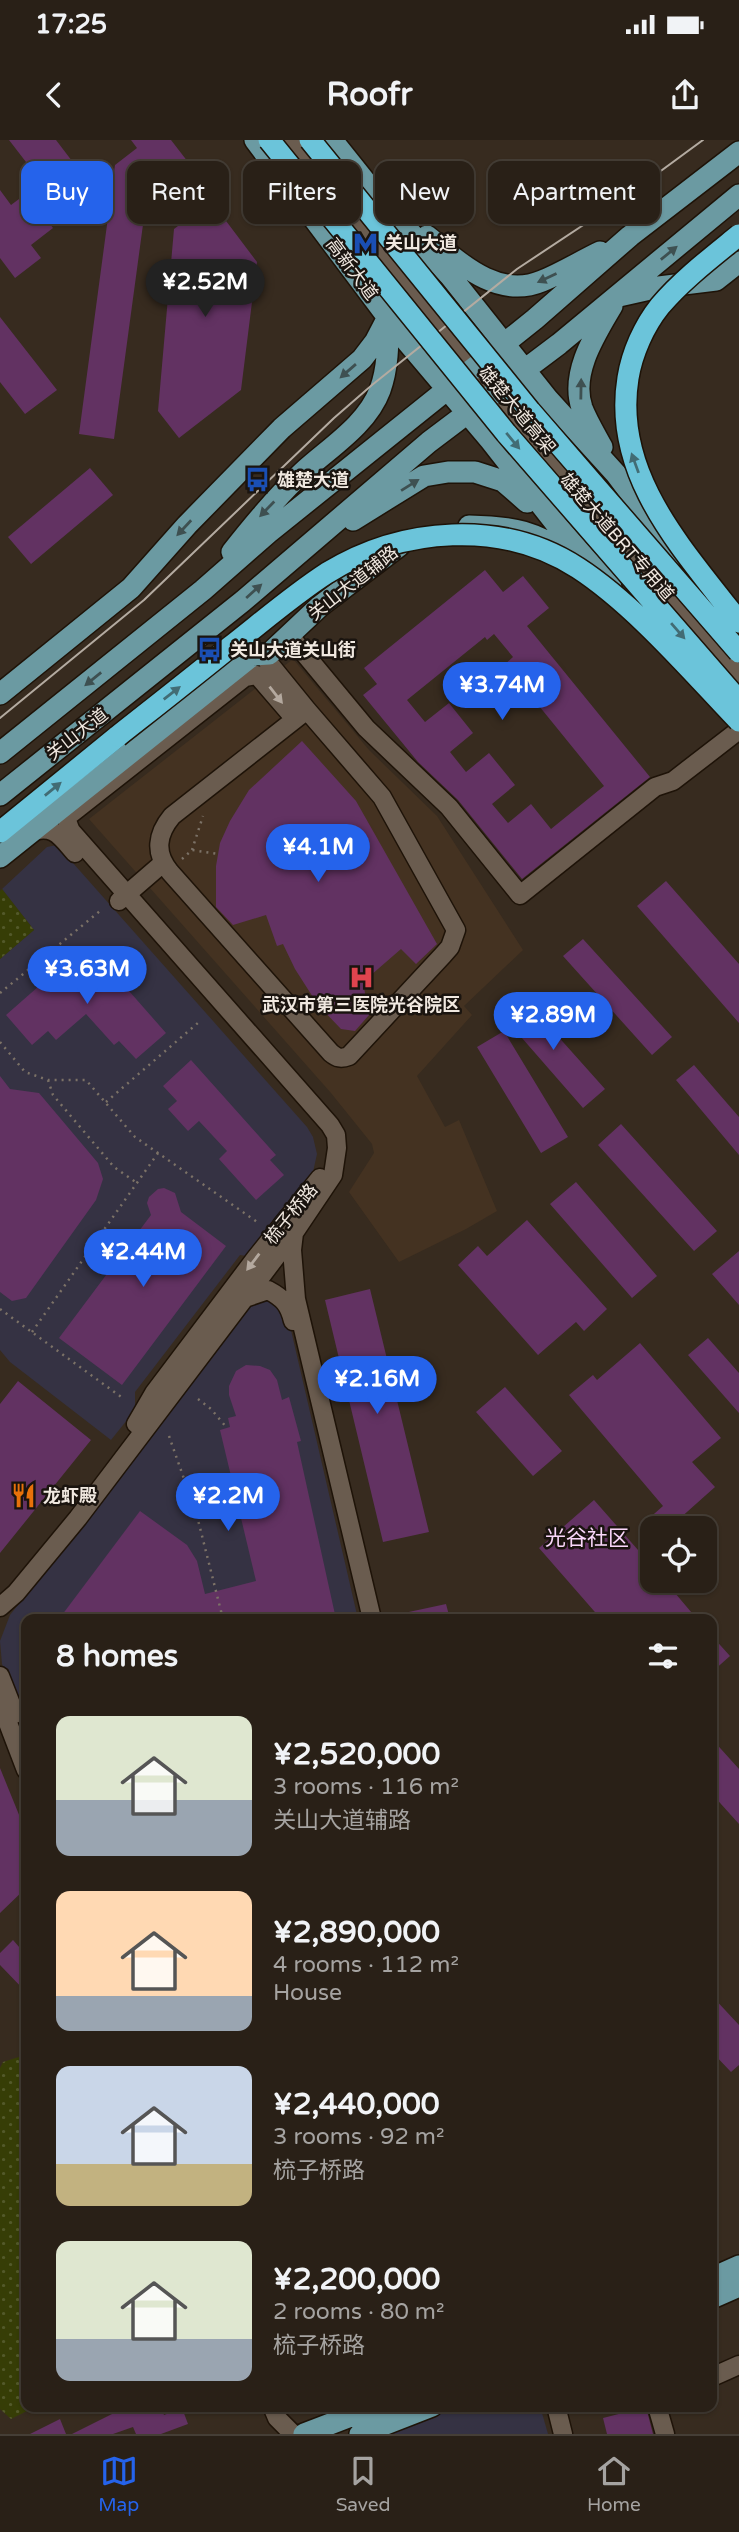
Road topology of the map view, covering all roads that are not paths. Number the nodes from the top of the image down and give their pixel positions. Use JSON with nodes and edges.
{"nodes":[{"id":1,"x":255,"y":140,"type":"edge"},
{"id":2,"x":269,"y":140,"type":"edge"},
{"id":3,"x":277,"y":140,"type":"edge"},
{"id":4,"x":290,"y":140,"type":"edge"},
{"id":5,"x":310,"y":140,"type":"edge"},
{"id":6,"x":332,"y":140,"type":"edge"},
{"id":7,"x":739,"y":152,"type":"edge"},
{"id":8,"x":375,"y":194,"type":"edge"},
{"id":9,"x":739,"y":195,"type":"edge"},
{"id":10,"x":403,"y":224,"type":"edge"},
{"id":11,"x":413,"y":224,"type":"edge"},
{"id":12,"x":739,"y":235,"type":"edge"},
{"id":13,"x":630,"y":236,"type":"junction"},
{"id":14,"x":739,"y":262,"type":"edge"},
{"id":15,"x":617,"y":296,"type":"junction"},
{"id":16,"x":393,"y":324,"type":"junction"},
{"id":17,"x":504,"y":344,"type":"junction"},
{"id":18,"x":474,"y":367,"type":"junction"},
{"id":19,"x":525,"y":370,"type":"junction"},
{"id":20,"x":447,"y":389,"type":"junction"},
{"id":21,"x":496,"y":391,"type":"junction"},
{"id":22,"x":467,"y":413,"type":"junction"},
{"id":23,"x":616,"y":474,"type":"junction"},
{"id":24,"x":560,"y":529,"type":"junction"},
{"id":25,"x":289,"y":559,"type":"junction"},
{"id":26,"x":604,"y":578,"type":"junction"},
{"id":27,"x":203,"y":590,"type":"junction"},
{"id":28,"x":320,"y":606,"type":"junction"},
{"id":29,"x":223,"y":617,"type":"junction"},
{"id":30,"x":739,"y":622,"type":"edge"},
{"id":31,"x":739,"y":631,"type":"edge"},
{"id":32,"x":289,"y":635,"type":"junction"},
{"id":33,"x":739,"y":652,"type":"edge"},
{"id":34,"x":261,"y":654,"type":"junction"},
{"id":35,"x":739,"y":658,"type":"edge"},
{"id":36,"x":739,"y":677,"type":"edge"},
{"id":37,"x":0,"y":694,"type":"edge"},
{"id":38,"x":739,"y":701,"type":"edge"},
{"id":39,"x":301,"y":714,"type":"junction"},
{"id":40,"x":739,"y":722,"type":"edge"},
{"id":41,"x":739,"y":731,"type":"edge"},
{"id":42,"x":0,"y":753,"type":"edge"},
{"id":43,"x":0,"y":795,"type":"edge"},
{"id":44,"x":75,"y":797,"type":"junction"},
{"id":45,"x":48,"y":827,"type":"junction"},
{"id":46,"x":0,"y":832,"type":"edge"},
{"id":47,"x":0,"y":857,"type":"edge"},
{"id":48,"x":167,"y":867,"type":"junction"},
{"id":49,"x":127,"y":902,"type":"junction"},
{"id":50,"x":295,"y":1233,"type":"junction"},
{"id":51,"x":242,"y":1299,"type":"junction"},
{"id":52,"x":0,"y":1595,"type":"edge"},
{"id":53,"x":0,"y":1608,"type":"edge"},
{"id":54,"x":362,"y":1614,"type":"edge"},
{"id":55,"x":371,"y":1614,"type":"edge"},
{"id":56,"x":0,"y":1676,"type":"edge"},
{"id":57,"x":0,"y":1702,"type":"edge"},
{"id":58,"x":21,"y":1730,"type":"edge"},
{"id":59,"x":21,"y":1757,"type":"edge"},
{"id":60,"x":739,"y":2266,"type":"edge"},
{"id":61,"x":717,"y":2276,"type":"edge"},
{"id":62,"x":739,"y":2286,"type":"edge"},
{"id":63,"x":717,"y":2296,"type":"edge"},
{"id":64,"x":739,"y":2365,"type":"edge"},
{"id":65,"x":717,"y":2375,"type":"edge"},
{"id":66,"x":274,"y":2412,"type":"edge"},
{"id":67,"x":286,"y":2412,"type":"edge"},
{"id":68,"x":361,"y":2412,"type":"edge"},
{"id":69,"x":417,"y":2412,"type":"edge"},
{"id":70,"x":558,"y":2412,"type":"edge"},
{"id":71,"x":659,"y":2412,"type":"edge"},
{"id":72,"x":294,"y":2434,"type":"edge"},
{"id":73,"x":304,"y":2434,"type":"edge"},
{"id":74,"x":360,"y":2434,"type":"edge"},
{"id":75,"x":564,"y":2434,"type":"edge"},
{"id":76,"x":665,"y":2434,"type":"edge"}],
"edges":[{"from":1,"to":16,"type":"main road","name":"高新大道"},
{"from":2,"to":38,"type":"highway","name":"雄楚大道高架","one_way":true,"bridge":true},
{"from":3,"to":18,"type":"street","name":"雄楚大道BRT专用道"},
{"from":4,"to":18,"type":"street","name":"雄楚大道BRT专用道"},
{"from":5,"to":33,"type":"highway","name":"雄楚大道高架","bridge":true},
{"from":6,"to":8,"type":"main road"},
{"from":7,"to":13,"type":"main road","name":"关山大道"},
{"from":15,"to":9,"type":"main road","name":"关山大道","one_way":true},
{"from":10,"to":17,"type":"main road"},
{"from":13,"to":11,"type":"main road","one_way":true},
{"from":30,"to":12,"type":"highway","one_way":true,"bridge":true},
{"from":13,"to":17,"type":"main road","name":"关山大道"},
{"from":14,"to":15,"type":"main road"},
{"from":15,"to":19,"type":"main road","name":"关山大道"},
{"from":23,"to":15,"type":"main road","one_way":true},
{"from":16,"to":20,"type":"main road"},
{"from":16,"to":27,"type":"main road","one_way":true},
{"from":16,"to":37,"type":"main road","one_way":true},
{"from":17,"to":18,"type":"main road","name":"关山大道"},
{"from":17,"to":19,"type":"main road"},
{"from":18,"to":20,"type":"main road","name":"关山大道"},
{"from":18,"to":21,"type":"street","name":"雄楚大道BRT专用道"},
{"from":19,"to":21,"type":"main road","name":"关山大道"},
{"from":19,"to":23,"type":"main road"},
{"from":20,"to":22,"type":"main road"},
{"from":20,"to":27,"type":"main road","name":"关山大道"},
{"from":21,"to":22,"type":"main road","name":"关山大道"},
{"from":21,"to":35,"type":"street","name":"雄楚大道BRT专用道"},
{"from":21,"to":36,"type":"street","name":"雄楚大道BRT专用道"},
{"from":22,"to":24,"type":"main road"},
{"from":22,"to":25,"type":"main road","name":"关山大道"},
{"from":23,"to":31,"type":"main road"},
{"from":25,"to":24,"type":"main road","one_way":true},
{"from":24,"to":26,"type":"main road"},
{"from":25,"to":28,"type":"main road"},
{"from":29,"to":25,"type":"main road","name":"关山大道","one_way":true},
{"from":26,"to":28,"type":"main road","name":"关山大道辅路"},
{"from":26,"to":41,"type":"main road"},
{"from":27,"to":42,"type":"main road","name":"关山大道","one_way":true},
{"from":28,"to":32,"type":"main road","name":"关山大道辅路"},
{"from":29,"to":34,"type":"main road"},
{"from":29,"to":43,"type":"main road","name":"关山大道"},
{"from":32,"to":34,"type":"main road","name":"关山大道辅路"},
{"from":32,"to":41,"type":"street"},
{"from":34,"to":39,"type":"street"},
{"from":34,"to":44,"type":"main road","name":"关山大道辅路"},
{"from":45,"to":39,"type":"street","one_way":true},
{"from":39,"to":48,"type":"street"},
{"from":39,"to":48,"type":"street"},
{"from":46,"to":40,"type":"highway","one_way":true,"bridge":true},
{"from":44,"to":45,"type":"main road","name":"关山大道辅路"},
{"from":44,"to":45,"type":"street"},
{"from":45,"to":47,"type":"main road","name":"关山大道辅路"},
{"from":45,"to":49,"type":"street"},
{"from":48,"to":49,"type":"street"},
{"from":49,"to":50,"type":"street","name":"梳子桥路"},
{"from":49,"to":52,"type":"street","name":"梳子桥路","one_way":true},
{"from":50,"to":51,"type":"street","name":"梳子桥路"},
{"from":50,"to":55,"type":"street"},
{"from":51,"to":53,"type":"street","name":"梳子桥路"},
{"from":51,"to":54,"type":"street"},
{"from":56,"to":58,"type":"street"},
{"from":57,"to":59,"type":"street"},
{"from":60,"to":61,"type":"main road"},
{"from":62,"to":63,"type":"main road"},
{"from":64,"to":65,"type":"street"},
{"from":66,"to":72,"type":"street"},
{"from":67,"to":72,"type":"street"},
{"from":68,"to":73,"type":"main road"},
{"from":69,"to":74,"type":"main road"},
{"from":70,"to":75,"type":"street"},
{"from":71,"to":76,"type":"street"}]}
